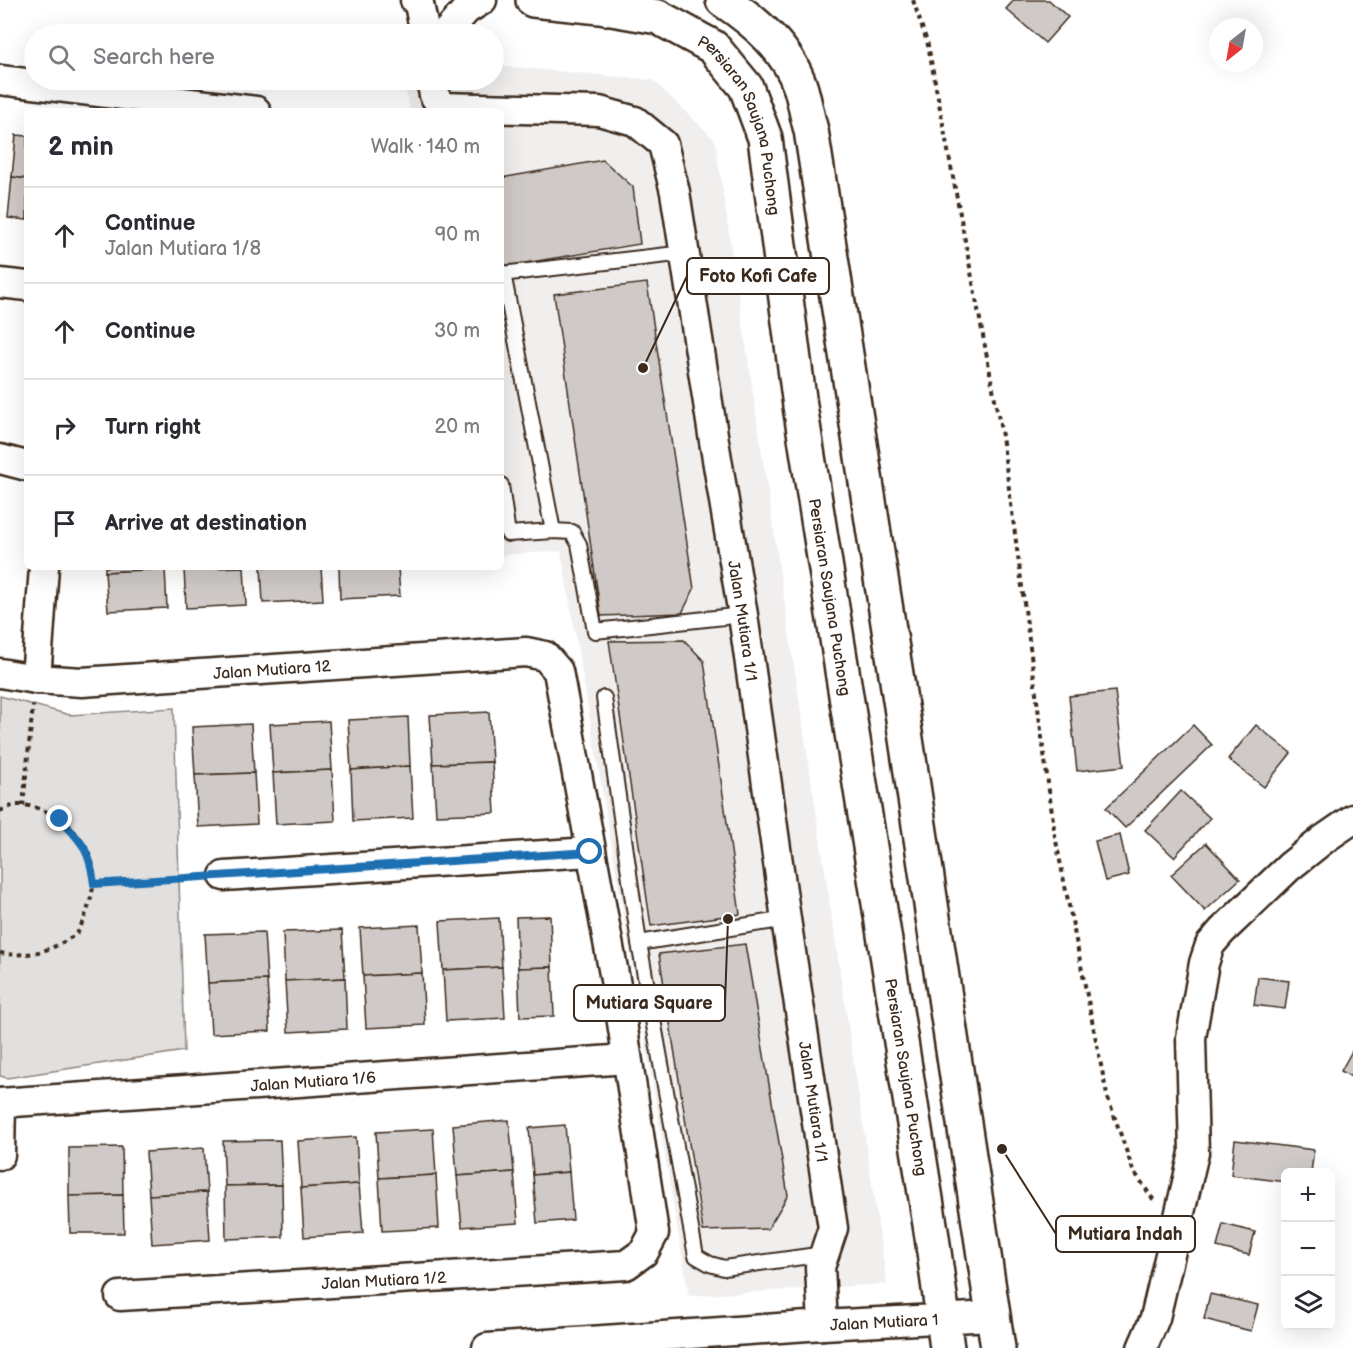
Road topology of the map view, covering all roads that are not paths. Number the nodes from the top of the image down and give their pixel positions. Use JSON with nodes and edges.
{"nodes":[{"id":1,"x":415,"y":0,"type":"edge"},
{"id":2,"x":482,"y":0,"type":"edge"},
{"id":3,"x":533,"y":0,"type":"edge"},
{"id":4,"x":723,"y":0,"type":"edge"},
{"id":5,"x":423,"y":24,"type":"edge"},
{"id":6,"x":454,"y":24,"type":"edge"},
{"id":7,"x":0,"y":80,"type":"edge"},
{"id":8,"x":24,"y":85,"type":"edge"},
{"id":9,"x":51,"y":90,"type":"edge"},
{"id":10,"x":433,"y":90,"type":"edge"},
{"id":11,"x":118,"y":103,"type":"edge"},
{"id":12,"x":204,"y":108,"type":"edge"},
{"id":13,"x":442,"y":108,"type":"edge"},
{"id":14,"x":504,"y":110,"type":"edge"},
{"id":15,"x":685,"y":254,"type":"junction"},
{"id":16,"x":504,"y":273,"type":"edge"},
{"id":17,"x":0,"y":283,"type":"edge"},
{"id":18,"x":504,"y":283,"type":"edge"},
{"id":19,"x":24,"y":286,"type":"edge"},
{"id":20,"x":0,"y":459,"type":"edge"},
{"id":21,"x":24,"y":465,"type":"edge"},
{"id":22,"x":504,"y":506,"type":"edge"},
{"id":23,"x":553,"y":531,"type":"junction"},
{"id":24,"x":44,"y":570,"type":"edge"},
{"id":25,"x":743,"y":615,"type":"junction"},
{"id":26,"x":0,"y":673,"type":"edge"},
{"id":27,"x":36,"y":679,"type":"junction"},
{"id":28,"x":604,"y":698,"type":"dead end"},
{"id":29,"x":1353,"y":819,"type":"edge"},
{"id":30,"x":590,"y":852,"type":"junction"},
{"id":31,"x":224,"y":876,"type":"road end"},
{"id":32,"x":786,"y":919,"type":"junction"},
{"id":33,"x":639,"y":943,"type":"junction"},
{"id":34,"x":627,"y":1059,"type":"junction"},
{"id":35,"x":1,"y":1103,"type":"edge"},
{"id":36,"x":0,"y":1155,"type":"edge"},
{"id":37,"x":824,"y":1254,"type":"junction"},
{"id":38,"x":120,"y":1296,"type":"dead end"},
{"id":39,"x":992,"y":1316,"type":"junction"},
{"id":40,"x":823,"y":1325,"type":"junction"},
{"id":41,"x":945,"y":1333,"type":"edge"},
{"id":42,"x":686,"y":1342,"type":"edge"},
{"id":43,"x":487,"y":1348,"type":"edge"},
{"id":44,"x":998,"y":1348,"type":"edge"},
{"id":45,"x":1142,"y":1348,"type":"edge"}],
"edges":[{"from":1,"to":5,"type":"street"},
{"from":2,"to":6,"type":"street"},
{"from":3,"to":41,"type":"street","name":"Persiaran Saujana Puchong"},
{"from":4,"to":39,"type":"street"},
{"from":7,"to":8,"type":"street"},
{"from":9,"to":11,"type":"street"},
{"from":10,"to":13,"type":"street"},
{"from":11,"to":12,"type":"street"},
{"from":14,"to":15,"type":"street","name":"Jalan Mutiara 1/1"},
{"from":15,"to":16,"type":"lane"},
{"from":15,"to":25,"type":"street","name":"Jalan Mutiara 1/1"},
{"from":17,"to":19,"type":"street"},
{"from":18,"to":23,"type":"lane"},
{"from":20,"to":21,"type":"street"},
{"from":22,"to":23,"type":"lane"},
{"from":23,"to":25,"type":"lane"},
{"from":24,"to":27,"type":"street"},
{"from":25,"to":32,"type":"street","name":"Jalan Mutiara 1/1"},
{"from":26,"to":27,"type":"street","name":"Jalan Mutiara 12"},
{"from":27,"to":30,"type":"street","name":"Jalan Mutiara 12"},
{"from":28,"to":33,"type":"lane"},
{"from":29,"to":45,"type":"street"},
{"from":30,"to":31,"type":"street"},
{"from":30,"to":34,"type":"street"},
{"from":32,"to":33,"type":"lane"},
{"from":32,"to":37,"type":"street","name":"Jalan Mutiara 1/1"},
{"from":33,"to":37,"type":"lane"},
{"from":34,"to":35,"type":"street","name":"Jalan Mutiara 1/6"},
{"from":34,"to":38,"type":"street","name":"Jalan Mutiara 1/2"},
{"from":35,"to":36,"type":"street"},
{"from":37,"to":40,"type":"street","name":"Jalan Mutiara 1/1"},
{"from":39,"to":41,"type":"street","name":"Jalan Mutiara 1"},
{"from":39,"to":44,"type":"street"},
{"from":40,"to":41,"type":"street","name":"Jalan Mutiara 1"},
{"from":40,"to":42,"type":"street","name":"Jalan Mutiara 1"},
{"from":42,"to":43,"type":"street","name":"Jalan Mutiara 1"}]}
